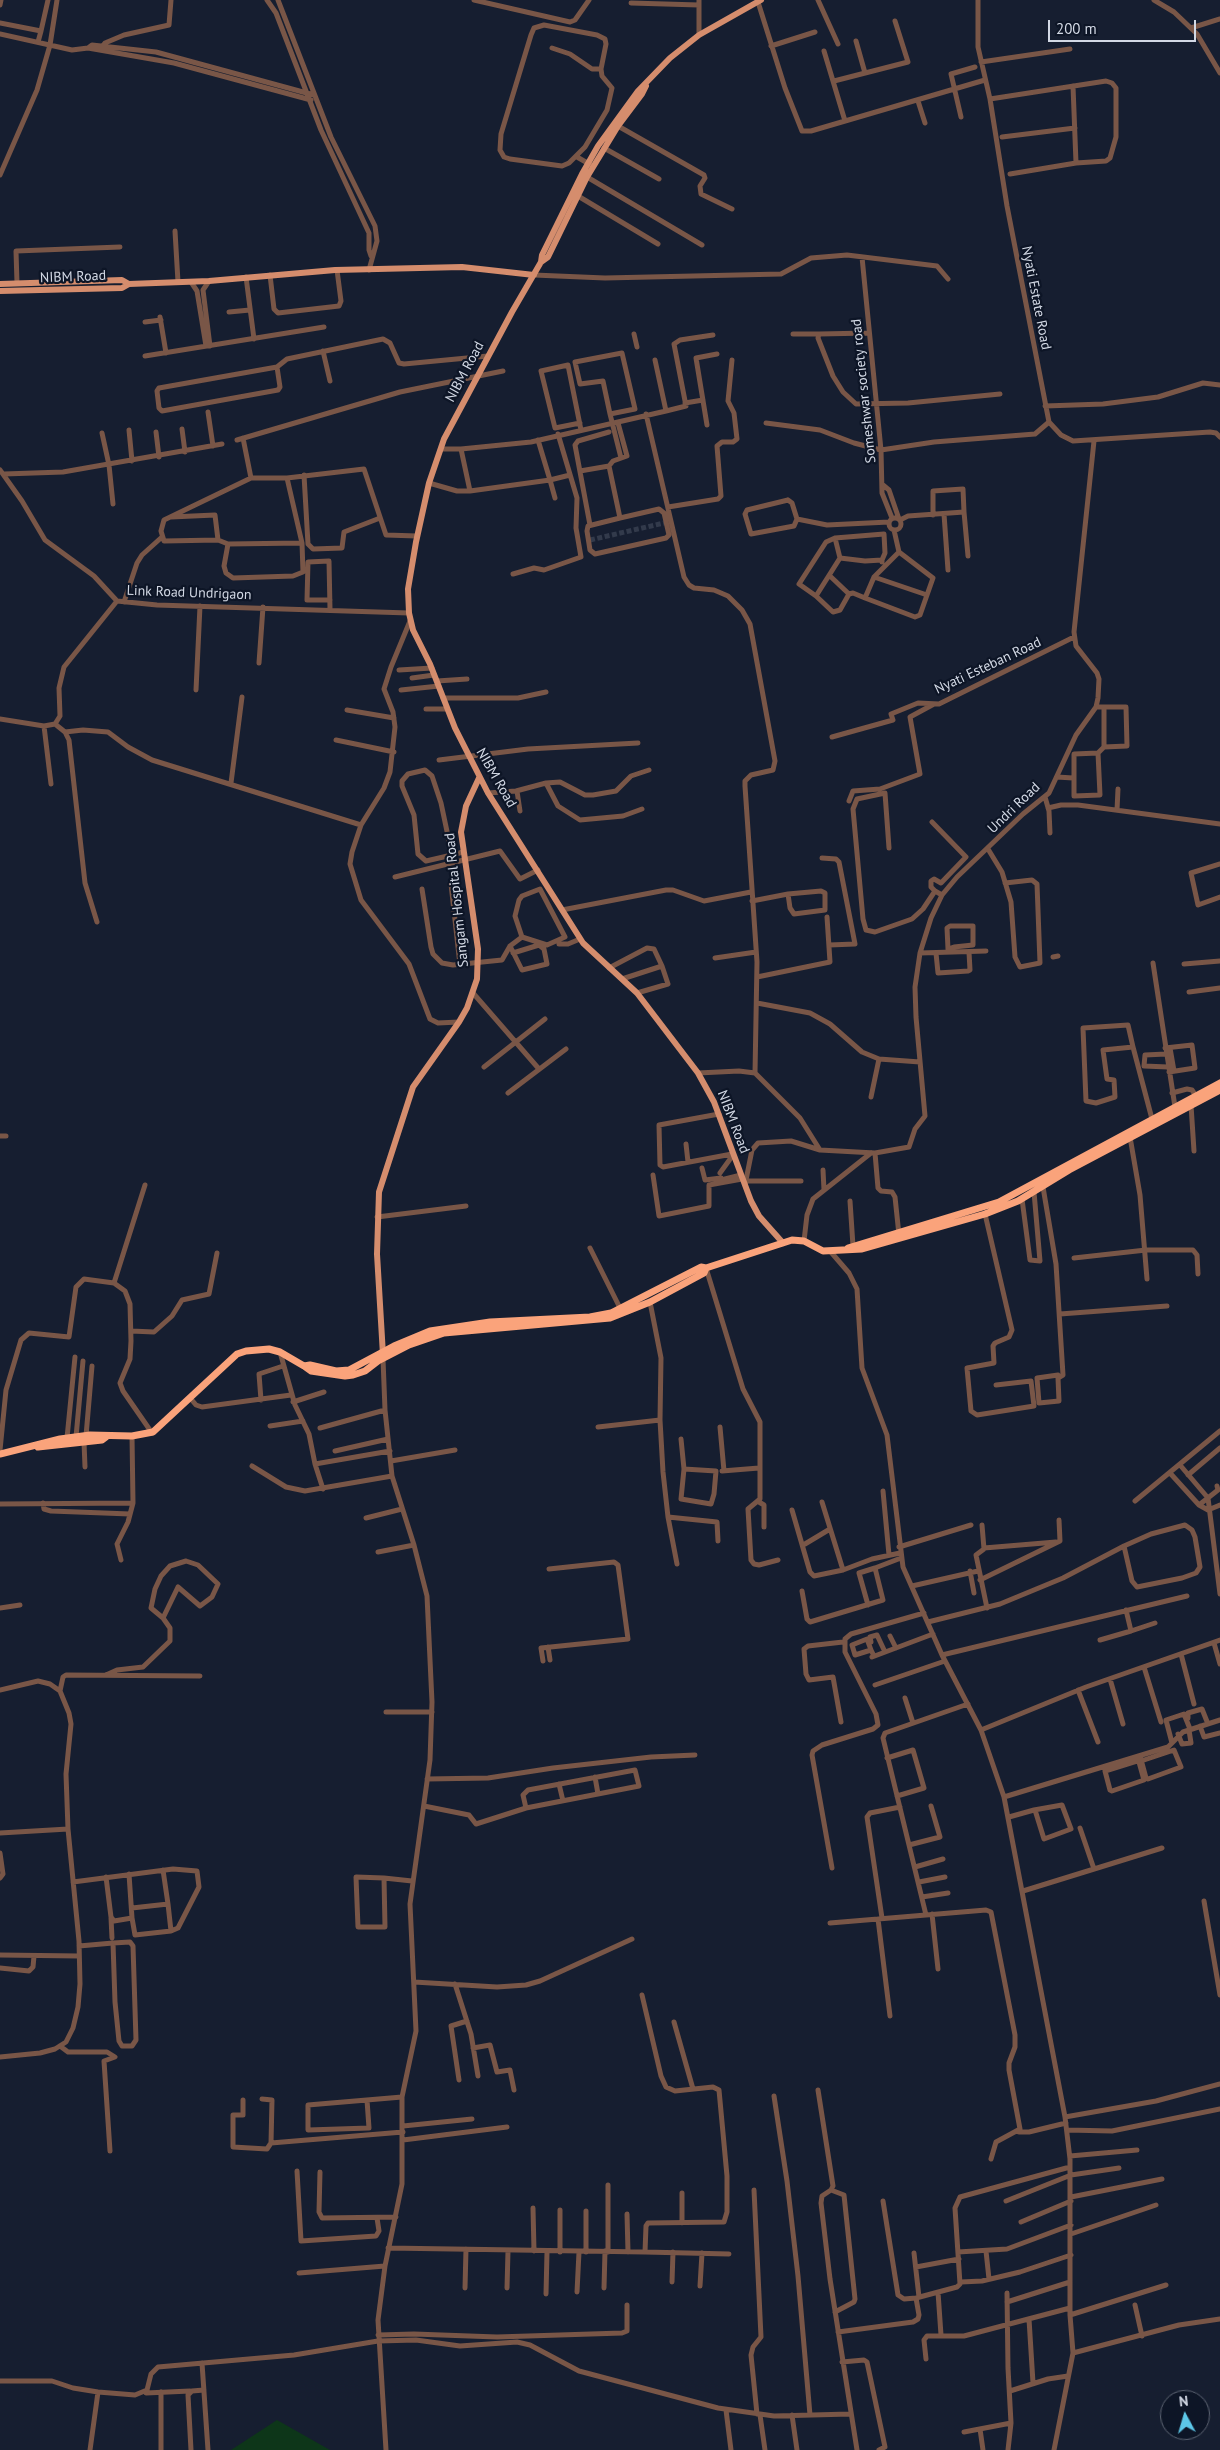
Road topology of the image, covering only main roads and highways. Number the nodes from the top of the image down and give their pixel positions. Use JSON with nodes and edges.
{"nodes":[{"id":1,"x":760,"y":1,"type":"edge"},
{"id":2,"x":646,"y":86,"type":"junction"},
{"id":3,"x":591,"y":164,"type":"junction"},
{"id":4,"x":541,"y":262,"type":"junction"},
{"id":5,"x":534,"y":275,"type":"junction"},
{"id":6,"x":0,"y":284,"type":"edge"},
{"id":7,"x":129,"y":284,"type":"junction"},
{"id":8,"x":0,"y":291,"type":"edge"},
{"id":9,"x":479,"y":778,"type":"junction"},
{"id":10,"x":1220,"y":1083,"type":"edge"},
{"id":11,"x":1220,"y":1090,"type":"edge"},
{"id":12,"x":899,"y":1235,"type":"junction"},
{"id":13,"x":783,"y":1243,"type":"junction"},
{"id":14,"x":843,"y":1251,"type":"junction"},
{"id":15,"x":706,"y":1268,"type":"junction"},
{"id":16,"x":622,"y":1311,"type":"junction"},
{"id":17,"x":383,"y":1355,"type":"junction"},
{"id":18,"x":0,"y":1456,"type":"edge"}],
"edges":[{"from":1,"to":2,"type":"main road"},
{"from":2,"to":3,"type":"main road","name":"NIBM Road"},
{"from":2,"to":3,"type":"main road"},
{"from":3,"to":4,"type":"main road"},
{"from":3,"to":4,"type":"main road","name":"NIBM Road"},
{"from":4,"to":5,"type":"main road","name":"NIBM Road"},
{"from":5,"to":7,"type":"main road","name":"NIBM Road"},
{"from":5,"to":9,"type":"main road","name":"NIBM Road"},
{"from":6,"to":7,"type":"main road"},
{"from":7,"to":8,"type":"main road","name":"NIBM Road"},
{"from":9,"to":13,"type":"main road","name":"NIBM Road"},
{"from":9,"to":17,"type":"main road","name":"Sangam Hospital Road"},
{"from":10,"to":12,"type":"highway"},
{"from":11,"to":12,"type":"highway"},
{"from":12,"to":14,"type":"highway"},
{"from":12,"to":14,"type":"highway"},
{"from":13,"to":14,"type":"highway"},
{"from":13,"to":15,"type":"highway"},
{"from":15,"to":16,"type":"highway"},
{"from":15,"to":16,"type":"highway"},
{"from":16,"to":17,"type":"highway"},
{"from":17,"to":18,"type":"highway"}]}
